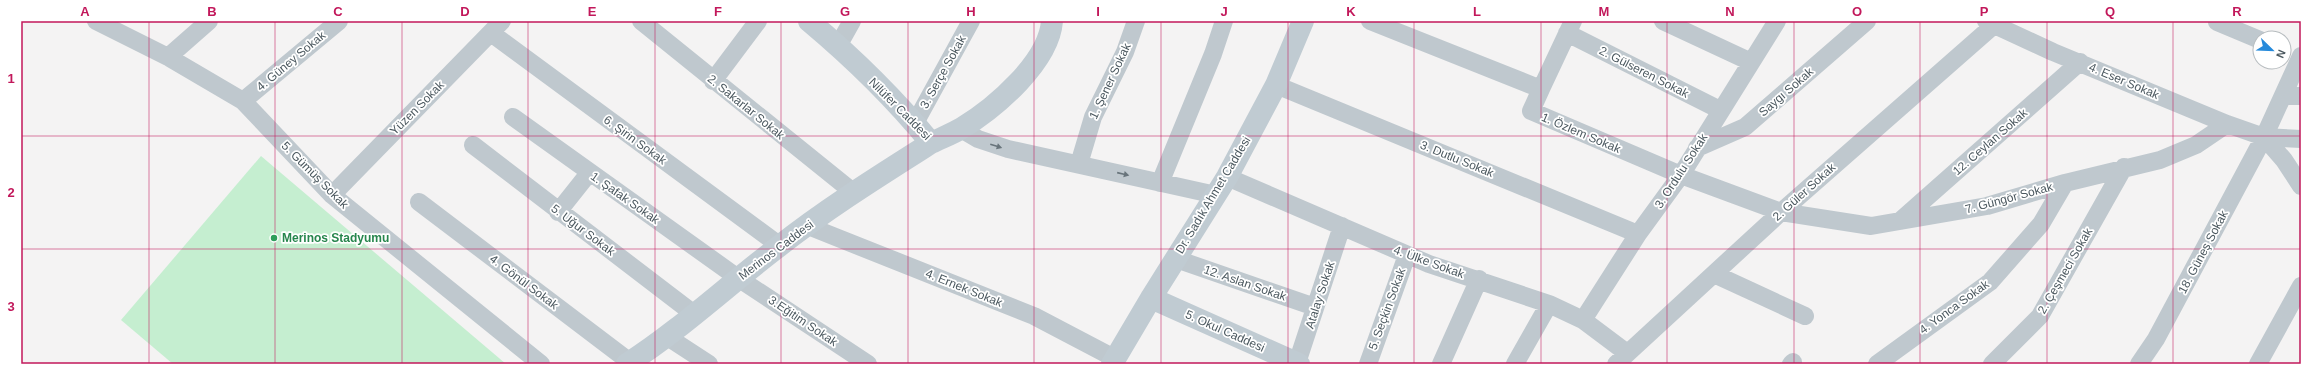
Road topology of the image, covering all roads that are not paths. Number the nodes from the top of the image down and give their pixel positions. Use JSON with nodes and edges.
{"nodes":[{"id":1,"x":96,"y":21,"type":"edge"},
{"id":2,"x":209,"y":21,"type":"edge"},
{"id":3,"x":339,"y":21,"type":"edge"},
{"id":4,"x":641,"y":21,"type":"edge"},
{"id":5,"x":758,"y":21,"type":"edge"},
{"id":6,"x":809,"y":21,"type":"edge"},
{"id":7,"x":852,"y":21,"type":"edge"},
{"id":8,"x":971,"y":21,"type":"edge"},
{"id":9,"x":1052,"y":21,"type":"edge"},
{"id":10,"x":1136,"y":21,"type":"edge"},
{"id":11,"x":1224,"y":21,"type":"edge"},
{"id":12,"x":1303,"y":21,"type":"edge"},
{"id":13,"x":1370,"y":21,"type":"edge"},
{"id":14,"x":1663,"y":21,"type":"edge"},
{"id":15,"x":1777,"y":21,"type":"edge"},
{"id":16,"x":1867,"y":21,"type":"edge"},
{"id":17,"x":2216,"y":21,"type":"edge"},
{"id":18,"x":1990,"y":23,"type":"edge"},
{"id":19,"x":496,"y":27,"type":"edge"},
{"id":20,"x":1570,"y":27,"type":"edge"},
{"id":21,"x":2252,"y":37,"type":"edge"},
{"id":22,"x":838,"y":46,"type":"junction"},
{"id":23,"x":2301,"y":56,"type":"edge"},
{"id":24,"x":168,"y":57,"type":"junction"},
{"id":25,"x":1752,"y":62,"type":"junction"},
{"id":26,"x":2080,"y":62,"type":"junction"},
{"id":27,"x":713,"y":81,"type":"junction"},
{"id":28,"x":1276,"y":84,"type":"junction"},
{"id":29,"x":1541,"y":89,"type":"junction"},
{"id":30,"x":2283,"y":96,"type":"junction"},
{"id":31,"x":2301,"y":96,"type":"edge"},
{"id":32,"x":243,"y":101,"type":"junction"},
{"id":33,"x":1720,"y":110,"type":"junction"},
{"id":34,"x":513,"y":117,"type":"dead end"},
{"id":35,"x":915,"y":123,"type":"junction"},
{"id":36,"x":2227,"y":124,"type":"junction"},
{"id":37,"x":961,"y":129,"type":"junction"},
{"id":38,"x":2264,"y":138,"type":"junction"},
{"id":39,"x":2301,"y":139,"type":"edge"},
{"id":40,"x":931,"y":143,"type":"junction"},
{"id":41,"x":473,"y":145,"type":"dead end"},
{"id":42,"x":1697,"y":148,"type":"junction"},
{"id":43,"x":2293,"y":162,"type":"edge"},
{"id":44,"x":1079,"y":164,"type":"junction"},
{"id":45,"x":2124,"y":167,"type":"junction"},
{"id":46,"x":589,"y":173,"type":"junction"},
{"id":47,"x":1681,"y":175,"type":"junction"},
{"id":48,"x":1227,"y":177,"type":"junction"},
{"id":49,"x":1160,"y":183,"type":"junction"},
{"id":50,"x":2064,"y":183,"type":"junction"},
{"id":51,"x":2301,"y":186,"type":"edge"},
{"id":52,"x":853,"y":192,"type":"junction"},
{"id":53,"x":332,"y":195,"type":"junction"},
{"id":54,"x":1216,"y":195,"type":"junction"},
{"id":55,"x":419,"y":202,"type":"dead end"},
{"id":56,"x":558,"y":212,"type":"junction"},
{"id":57,"x":1781,"y":212,"type":"junction"},
{"id":58,"x":1900,"y":221,"type":"junction"},
{"id":59,"x":808,"y":226,"type":"junction"},
{"id":60,"x":1342,"y":226,"type":"junction"},
{"id":61,"x":1638,"y":234,"type":"junction"},
{"id":62,"x":779,"y":245,"type":"junction"},
{"id":63,"x":1407,"y":255,"type":"junction"},
{"id":64,"x":1176,"y":259,"type":"junction"},
{"id":65,"x":1714,"y":274,"type":"junction"},
{"id":66,"x":738,"y":278,"type":"junction"},
{"id":67,"x":1479,"y":280,"type":"junction"},
{"id":68,"x":2301,"y":286,"type":"edge"},
{"id":69,"x":1151,"y":298,"type":"junction"},
{"id":70,"x":1550,"y":304,"type":"junction"},
{"id":71,"x":1315,"y":307,"type":"junction"},
{"id":72,"x":694,"y":314,"type":"junction"},
{"id":73,"x":1806,"y":316,"type":"dead end"},
{"id":74,"x":1583,"y":320,"type":"junction"},
{"id":75,"x":666,"y":336,"type":"junction"},
{"id":76,"x":1622,"y":359,"type":"edge"},
{"id":77,"x":1114,"y":361,"type":"edge"},
{"id":78,"x":629,"y":363,"type":"edge"},
{"id":79,"x":542,"y":364,"type":"edge"},
{"id":80,"x":709,"y":364,"type":"edge"},
{"id":81,"x":868,"y":364,"type":"edge"},
{"id":82,"x":1298,"y":364,"type":"edge"},
{"id":83,"x":1368,"y":364,"type":"edge"},
{"id":84,"x":1441,"y":364,"type":"edge"},
{"id":85,"x":1515,"y":364,"type":"edge"},
{"id":86,"x":1877,"y":364,"type":"edge"},
{"id":87,"x":1992,"y":364,"type":"edge"},
{"id":88,"x":2139,"y":364,"type":"edge"},
{"id":89,"x":2258,"y":364,"type":"edge"}],
"edges":[{"from":1,"to":24,"type":"street","name":"5. Gümüş Sokak"},
{"from":2,"to":24,"type":"street"},
{"from":3,"to":32,"type":"street","name":"4. Güney Sokak"},
{"from":4,"to":27,"type":"street","name":"2. Sakarlar Sokak"},
{"from":5,"to":27,"type":"street"},
{"from":6,"to":22,"type":"main road","name":"Nilüfer Caddesi"},
{"from":7,"to":22,"type":"street"},
{"from":8,"to":35,"type":"street","name":"3. Serçe Sokak"},
{"from":9,"to":37,"type":"main road","name":"Nilüfer Caddesi"},
{"from":10,"to":44,"type":"street","name":"1. Şener Sokak"},
{"from":11,"to":49,"type":"street"},
{"from":12,"to":28,"type":"main road","name":"Dr. Sadık Ahmet Caddesi"},
{"from":13,"to":29,"type":"street"},
{"from":14,"to":25,"type":"street"},
{"from":15,"to":25,"type":"street","name":"3. Ordulu Sokak"},
{"from":16,"to":42,"type":"street","name":"Saygı Sokak"},
{"from":17,"to":21,"type":"street"},
{"from":18,"to":26,"type":"street","name":"4. Eser Sokak"},
{"from":18,"to":57,"type":"street","name":"2. Güler Sokak"},
{"from":19,"to":53,"type":"street","name":"Yüzen Sokak"},
{"from":19,"to":62,"type":"street","name":"6. Şirin Sokak"},
{"from":20,"to":29,"type":"street"},
{"from":20,"to":33,"type":"street","name":"2. Gülseren Sokak"},
{"from":22,"to":35,"type":"main road","name":"Nilüfer Caddesi"},
{"from":23,"to":30,"type":"street","name":"18. Güneş Sokak"},
{"from":24,"to":32,"type":"street","name":"5. Gümüş Sokak"},
{"from":25,"to":33,"type":"street","name":"3. Ordulu Sokak"},
{"from":26,"to":36,"type":"street","name":"4. Eser Sokak"},
{"from":26,"to":58,"type":"street","name":"12. Ceylan Sokak"},
{"from":27,"to":52,"type":"street","name":"2. Sakarlar Sokak"},
{"from":28,"to":48,"type":"main road","name":"Dr. Sadık Ahmet Caddesi"},
{"from":28,"to":61,"type":"street","name":"3. Dutlu Sokak"},
{"from":29,"to":47,"type":"street","name":"1. Özlem Sokak"},
{"from":30,"to":31,"type":"street"},
{"from":30,"to":38,"type":"street","name":"18. Güneş Sokak"},
{"from":32,"to":53,"type":"street","name":"5. Gümüş Sokak"},
{"from":33,"to":42,"type":"street","name":"3. Ordulu Sokak"},
{"from":34,"to":46,"type":"street","name":"1. Şafak Sokak"},
{"from":35,"to":40,"type":"main road","name":"Nilüfer Caddesi"},
{"from":36,"to":38,"type":"street","name":"4. Eser Sokak"},
{"from":36,"to":45,"type":"street","name":"7. Güngör Sokak"},
{"from":37,"to":40,"type":"main road","name":"Nilüfer Caddesi"},
{"from":37,"to":44,"type":"street","one_way":true},
{"from":38,"to":39,"type":"street"},
{"from":38,"to":43,"type":"street"},
{"from":38,"to":88,"type":"street","name":"18. Güneş Sokak"},
{"from":40,"to":52,"type":"main road","name":"Merinos Caddesi"},
{"from":41,"to":56,"type":"street","name":"5. Uğur Sokak"},
{"from":42,"to":47,"type":"street","name":"3. Ordulu Sokak"},
{"from":43,"to":51,"type":"street"},
{"from":44,"to":49,"type":"street","one_way":true},
{"from":45,"to":50,"type":"street","name":"7. Güngör Sokak"},
{"from":45,"to":87,"type":"street","name":"2. Çeşmeci Sokak"},
{"from":46,"to":56,"type":"street"},
{"from":46,"to":66,"type":"street","name":"1. Şafak Sokak"},
{"from":47,"to":57,"type":"street","name":"1. Özlem Sokak"},
{"from":47,"to":61,"type":"street","name":"3. Ordulu Sokak"},
{"from":48,"to":54,"type":"main road","name":"Dr. Sadık Ahmet Caddesi"},
{"from":48,"to":60,"type":"street","name":"4. Ülke Sokak"},
{"from":49,"to":54,"type":"street"},
{"from":50,"to":58,"type":"street","name":"7. Güngör Sokak"},
{"from":50,"to":86,"type":"street","name":"4. Yonca Sokak"},
{"from":52,"to":59,"type":"main road","name":"Merinos Caddesi"},
{"from":53,"to":79,"type":"street","name":"5. Gümüş Sokak"},
{"from":54,"to":64,"type":"main road","name":"Dr. Sadık Ahmet Caddesi"},
{"from":55,"to":78,"type":"street","name":"4. Gönül Sokak"},
{"from":56,"to":72,"type":"street","name":"5. Uğur Sokak"},
{"from":57,"to":58,"type":"street","name":"7. Güngör Sokak"},
{"from":57,"to":65,"type":"street","name":"2. Güler Sokak"},
{"from":59,"to":62,"type":"main road","name":"Merinos Caddesi"},
{"from":59,"to":77,"type":"street","name":"4. Ernek Sokak"},
{"from":60,"to":63,"type":"street","name":"4. Ülke Sokak"},
{"from":60,"to":71,"type":"street","name":"Atalay Sokak"},
{"from":61,"to":74,"type":"street","name":"3. Ordulu Sokak"},
{"from":62,"to":66,"type":"main road","name":"Merinos Caddesi"},
{"from":63,"to":67,"type":"street","name":"4. Ülke Sokak"},
{"from":63,"to":83,"type":"street","name":"5. Seçkin Sokak"},
{"from":64,"to":69,"type":"main road","name":"Dr. Sadık Ahmet Caddesi"},
{"from":64,"to":71,"type":"street","name":"12. Aslan Sokak"},
{"from":65,"to":73,"type":"street"},
{"from":65,"to":76,"type":"street","name":"2. Güler Sokak"},
{"from":66,"to":72,"type":"main road","name":"Merinos Caddesi"},
{"from":66,"to":81,"type":"street","name":"3.Eğitim Sokak"},
{"from":67,"to":70,"type":"street","name":"4. Ülke Sokak"},
{"from":67,"to":84,"type":"street"},
{"from":68,"to":89,"type":"street"},
{"from":69,"to":77,"type":"main road","name":"Dr. Sadık Ahmet Caddesi"},
{"from":69,"to":82,"type":"main road","name":"5. Okul Caddesi"},
{"from":70,"to":74,"type":"street","name":"4. Ülke Sokak"},
{"from":70,"to":85,"type":"street"},
{"from":71,"to":82,"type":"street","name":"Atalay Sokak"},
{"from":72,"to":75,"type":"main road","name":"Merinos Caddesi"},
{"from":74,"to":76,"type":"street","name":"4. Ülke Sokak"},
{"from":75,"to":78,"type":"main road","name":"Merinos Caddesi"},
{"from":75,"to":80,"type":"street"}]}
